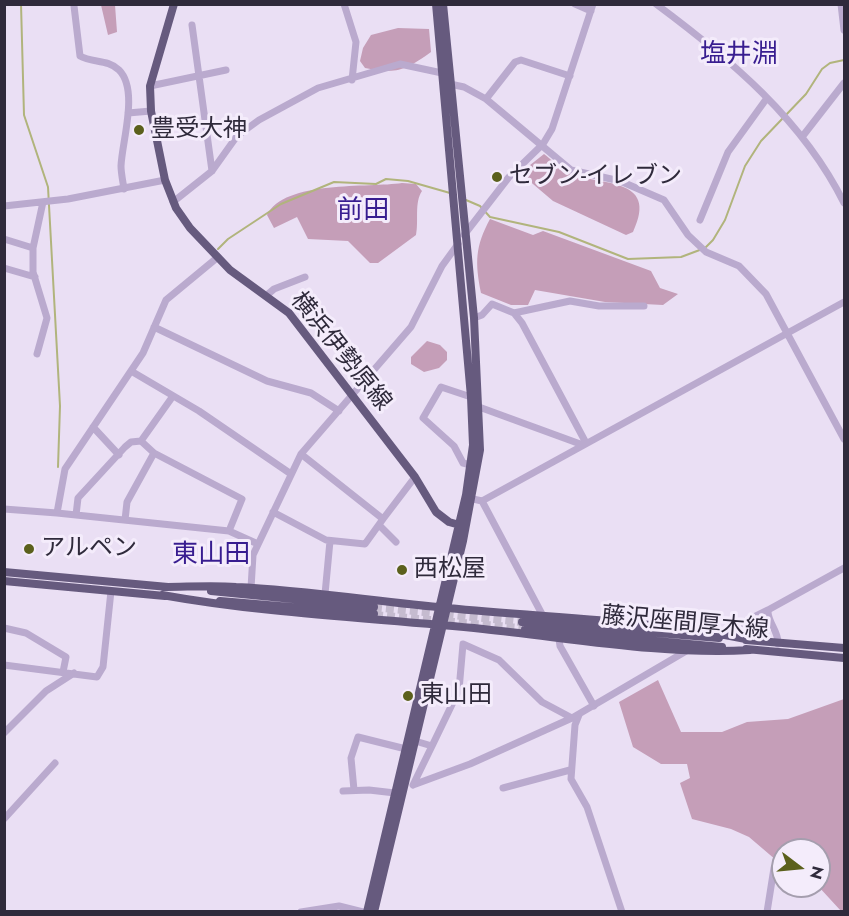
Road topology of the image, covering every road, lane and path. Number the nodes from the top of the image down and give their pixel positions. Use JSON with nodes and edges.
{"nodes":[{"id":1,"x":174,"y":4,"type":"edge"},
{"id":2,"x":344,"y":4,"type":"edge"},
{"id":3,"x":436,"y":4,"type":"edge"},
{"id":4,"x":443,"y":4,"type":"edge"},
{"id":5,"x":575,"y":4,"type":"edge"},
{"id":6,"x":656,"y":4,"type":"edge"},
{"id":7,"x":841,"y":4,"type":"edge"},
{"id":8,"x":74,"y":6,"type":"dead end"},
{"id":9,"x":592,"y":8,"type":"edge"},
{"id":10,"x":192,"y":25,"type":"dead end"},
{"id":11,"x":844,"y":30,"type":"edge"},
{"id":12,"x":226,"y":70,"type":"dead end"},
{"id":13,"x":442,"y":73,"type":"junction"},
{"id":14,"x":198,"y":74,"type":"junction"},
{"id":15,"x":570,"y":76,"type":"junction"},
{"id":16,"x":352,"y":80,"type":"junction"},
{"id":17,"x":844,"y":83,"type":"edge"},
{"id":18,"x":450,"y":84,"type":"junction"},
{"id":19,"x":150,"y":86,"type":"junction"},
{"id":20,"x":767,"y":98,"type":"junction"},
{"id":21,"x":486,"y":99,"type":"junction"},
{"id":22,"x":151,"y":111,"type":"junction"},
{"id":23,"x":128,"y":113,"type":"junction"},
{"id":24,"x":802,"y":137,"type":"junction"},
{"id":25,"x":543,"y":144,"type":"junction"},
{"id":26,"x":212,"y":171,"type":"junction"},
{"id":27,"x":165,"y":180,"type":"junction"},
{"id":28,"x":124,"y":189,"type":"junction"},
{"id":29,"x":47,"y":202,"type":"junction"},
{"id":30,"x":173,"y":202,"type":"junction"},
{"id":31,"x":844,"y":203,"type":"edge"},
{"id":32,"x":4,"y":206,"type":"edge"},
{"id":33,"x":700,"y":220,"type":"dead end"},
{"id":34,"x":464,"y":234,"type":"junction"},
{"id":35,"x":4,"y":239,"type":"edge"},
{"id":36,"x":458,"y":244,"type":"junction"},
{"id":37,"x":33,"y":248,"type":"junction"},
{"id":38,"x":218,"y":257,"type":"junction"},
{"id":39,"x":4,"y":268,"type":"edge"},
{"id":40,"x":305,"y":277,"type":"dead end"},
{"id":41,"x":35,"y":278,"type":"junction"},
{"id":42,"x":267,"y":295,"type":"junction"},
{"id":43,"x":844,"y":302,"type":"edge"},
{"id":44,"x":644,"y":306,"type":"dead end"},
{"id":45,"x":514,"y":313,"type":"junction"},
{"id":46,"x":474,"y":318,"type":"junction"},
{"id":47,"x":154,"y":327,"type":"junction"},
{"id":48,"x":787,"y":333,"type":"junction"},
{"id":49,"x":37,"y":354,"type":"dead end"},
{"id":50,"x":131,"y":371,"type":"junction"},
{"id":51,"x":173,"y":396,"type":"junction"},
{"id":52,"x":352,"y":397,"type":"junction"},
{"id":53,"x":471,"y":397,"type":"junction"},
{"id":54,"x":479,"y":407,"type":"junction"},
{"id":55,"x":339,"y":411,"type":"junction"},
{"id":56,"x":93,"y":428,"type":"junction"},
{"id":57,"x":844,"y":439,"type":"edge"},
{"id":58,"x":141,"y":441,"type":"junction"},
{"id":59,"x":585,"y":444,"type":"junction"},
{"id":60,"x":154,"y":453,"type":"junction"},
{"id":61,"x":301,"y":454,"type":"junction"},
{"id":62,"x":119,"y":455,"type":"junction"},
{"id":63,"x":471,"y":465,"type":"junction"},
{"id":64,"x":291,"y":474,"type":"junction"},
{"id":65,"x":415,"y":477,"type":"junction"},
{"id":66,"x":477,"y":500,"type":"junction"},
{"id":67,"x":4,"y":508,"type":"edge"},
{"id":68,"x":273,"y":512,"type":"junction"},
{"id":69,"x":57,"y":513,"type":"junction"},
{"id":70,"x":76,"y":515,"type":"junction"},
{"id":71,"x":125,"y":520,"type":"junction"},
{"id":72,"x":381,"y":522,"type":"junction"},
{"id":73,"x":462,"y":526,"type":"junction"},
{"id":74,"x":229,"y":531,"type":"junction"},
{"id":75,"x":330,"y":541,"type":"junction"},
{"id":76,"x":396,"y":542,"type":"dead end"},
{"id":77,"x":258,"y":544,"type":"junction"},
{"id":78,"x":844,"y":568,"type":"edge"},
{"id":79,"x":4,"y":572,"type":"edge"},
{"id":80,"x":4,"y":581,"type":"edge"},
{"id":81,"x":251,"y":588,"type":"junction"},
{"id":82,"x":111,"y":591,"type":"junction"},
{"id":83,"x":162,"y":591,"type":"junction"},
{"id":84,"x":326,"y":594,"type":"junction"},
{"id":85,"x":442,"y":608,"type":"junction"},
{"id":86,"x":768,"y":610,"type":"junction"},
{"id":87,"x":375,"y":611,"type":"tunnel mouth"},
{"id":88,"x":543,"y":616,"type":"junction"},
{"id":89,"x":742,"y":623,"type":"dead end"},
{"id":90,"x":439,"y":625,"type":"junction"},
{"id":91,"x":521,"y":625,"type":"tunnel mouth"},
{"id":92,"x":4,"y":627,"type":"edge"},
{"id":93,"x":559,"y":639,"type":"junction"},
{"id":94,"x":778,"y":644,"type":"junction"},
{"id":95,"x":751,"y":645,"type":"junction"},
{"id":96,"x":844,"y":648,"type":"edge"},
{"id":97,"x":688,"y":650,"type":"junction"},
{"id":98,"x":844,"y":658,"type":"edge"},
{"id":99,"x":4,"y":665,"type":"edge"},
{"id":100,"x":63,"y":672,"type":"junction"},
{"id":101,"x":74,"y":673,"type":"junction"},
{"id":102,"x":594,"y":706,"type":"junction"},
{"id":103,"x":576,"y":716,"type":"junction"},
{"id":104,"x":4,"y":733,"type":"edge"},
{"id":105,"x":415,"y":741,"type":"junction"},
{"id":106,"x":432,"y":746,"type":"junction"},
{"id":107,"x":406,"y":749,"type":"junction"},
{"id":108,"x":55,"y":763,"type":"dead end"},
{"id":109,"x":570,"y":770,"type":"junction"},
{"id":110,"x":503,"y":788,"type":"dead end"},
{"id":111,"x":354,"y":790,"type":"junction"},
{"id":112,"x":343,"y":791,"type":"dead end"},
{"id":113,"x":395,"y":793,"type":"junction"},
{"id":114,"x":4,"y":819,"type":"edge"},
{"id":115,"x":771,"y":887,"type":"edge"},
{"id":116,"x":304,"y":911,"type":"edge"},
{"id":117,"x":365,"y":912,"type":"edge"},
{"id":118,"x":374,"y":912,"type":"edge"},
{"id":119,"x":622,"y":912,"type":"edge"},
{"id":120,"x":767,"y":912,"type":"edge"}],
"edges":[{"from":1,"to":19,"type":"main road","name":"横浜伊勢原線"},
{"from":2,"to":16,"type":"street"},
{"from":3,"to":13,"type":"main road"},
{"from":4,"to":18,"type":"main road"},
{"from":5,"to":9,"type":"street"},
{"from":6,"to":20,"type":"street"},
{"from":7,"to":11,"type":"street"},
{"from":8,"to":23,"type":"street"},
{"from":9,"to":15,"type":"street"},
{"from":10,"to":14,"type":"street"},
{"from":12,"to":14,"type":"street"},
{"from":13,"to":16,"type":"street"},
{"from":13,"to":36,"type":"main road"},
{"from":14,"to":19,"type":"street"},
{"from":14,"to":26,"type":"street"},
{"from":15,"to":21,"type":"street"},
{"from":15,"to":25,"type":"street"},
{"from":16,"to":26,"type":"street"},
{"from":17,"to":24,"type":"street"},
{"from":18,"to":21,"type":"street"},
{"from":18,"to":34,"type":"main road"},
{"from":19,"to":22,"type":"main road","name":"横浜伊勢原線"},
{"from":20,"to":24,"type":"street"},
{"from":20,"to":33,"type":"street"},
{"from":21,"to":25,"type":"street"},
{"from":22,"to":23,"type":"street"},
{"from":22,"to":27,"type":"main road","name":"横浜伊勢原線"},
{"from":23,"to":28,"type":"street"},
{"from":24,"to":31,"type":"street"},
{"from":25,"to":34,"type":"street"},
{"from":25,"to":48,"type":"street"},
{"from":26,"to":30,"type":"street"},
{"from":27,"to":28,"type":"street"},
{"from":27,"to":30,"type":"main road","name":"横浜伊勢原線"},
{"from":28,"to":29,"type":"street"},
{"from":29,"to":32,"type":"street"},
{"from":29,"to":37,"type":"street"},
{"from":30,"to":38,"type":"main road","name":"横浜伊勢原線"},
{"from":34,"to":36,"type":"street"},
{"from":34,"to":46,"type":"main road"},
{"from":35,"to":37,"type":"street"},
{"from":36,"to":52,"type":"street"},
{"from":36,"to":53,"type":"main road"},
{"from":37,"to":41,"type":"street"},
{"from":38,"to":42,"type":"main road","name":"横浜伊勢原線"},
{"from":38,"to":47,"type":"street"},
{"from":39,"to":41,"type":"street"},
{"from":40,"to":42,"type":"street"},
{"from":41,"to":49,"type":"street"},
{"from":42,"to":52,"type":"main road","name":"横浜伊勢原線"},
{"from":43,"to":48,"type":"street"},
{"from":44,"to":45,"type":"street"},
{"from":45,"to":46,"type":"street"},
{"from":45,"to":59,"type":"street"},
{"from":46,"to":54,"type":"main road"},
{"from":47,"to":50,"type":"street"},
{"from":47,"to":55,"type":"street"},
{"from":48,"to":57,"type":"street"},
{"from":48,"to":59,"type":"street"},
{"from":50,"to":51,"type":"street"},
{"from":50,"to":56,"type":"street"},
{"from":51,"to":58,"type":"street"},
{"from":51,"to":64,"type":"street"},
{"from":52,"to":55,"type":"street"},
{"from":52,"to":65,"type":"main road","name":"横浜伊勢原線"},
{"from":53,"to":63,"type":"main road"},
{"from":53,"to":63,"type":"street"},
{"from":54,"to":59,"type":"street"},
{"from":54,"to":66,"type":"main road"},
{"from":55,"to":61,"type":"street"},
{"from":56,"to":62,"type":"street"},
{"from":56,"to":69,"type":"street"},
{"from":58,"to":60,"type":"street"},
{"from":58,"to":62,"type":"street"},
{"from":59,"to":66,"type":"street"},
{"from":60,"to":71,"type":"street"},
{"from":60,"to":74,"type":"street"},
{"from":61,"to":64,"type":"street"},
{"from":61,"to":72,"type":"street"},
{"from":62,"to":70,"type":"street"},
{"from":63,"to":73,"type":"main road"},
{"from":64,"to":68,"type":"street"},
{"from":65,"to":72,"type":"street"},
{"from":65,"to":73,"type":"main road","name":"横浜伊勢原線"},
{"from":66,"to":73,"type":"main road"},
{"from":66,"to":88,"type":"street"},
{"from":67,"to":69,"type":"street"},
{"from":68,"to":75,"type":"street"},
{"from":68,"to":77,"type":"street"},
{"from":69,"to":70,"type":"street"},
{"from":70,"to":71,"type":"street"},
{"from":71,"to":74,"type":"street"},
{"from":72,"to":75,"type":"street"},
{"from":72,"to":76,"type":"street"},
{"from":73,"to":85,"type":"main road"},
{"from":74,"to":77,"type":"street"},
{"from":75,"to":84,"type":"street"},
{"from":77,"to":81,"type":"street"},
{"from":78,"to":86,"type":"street"},
{"from":79,"to":83,"type":"main road"},
{"from":80,"to":82,"type":"main road"},
{"from":81,"to":83,"type":"main road"},
{"from":81,"to":84,"type":"main road"},
{"from":82,"to":83,"type":"main road"},
{"from":82,"to":101,"type":"street"},
{"from":83,"to":87,"type":"main road"},
{"from":83,"to":90,"type":"main road"},
{"from":84,"to":85,"type":"main road"},
{"from":85,"to":88,"type":"main road"},
{"from":85,"to":90,"type":"main road"},
{"from":86,"to":89,"type":"street"},
{"from":86,"to":94,"type":"street"},
{"from":88,"to":95,"type":"main road"},
{"from":90,"to":93,"type":"main road"},
{"from":90,"to":105,"type":"main road"},
{"from":90,"to":107,"type":"main road"},
{"from":91,"to":95,"type":"main road","name":"藤沢座間厚木線"},
{"from":92,"to":100,"type":"street"},
{"from":93,"to":97,"type":"main road"},
{"from":93,"to":102,"type":"street"},
{"from":94,"to":95,"type":"main road","name":"藤沢座間厚木線"},
{"from":94,"to":96,"type":"main road","name":"藤沢座間厚木線"},
{"from":95,"to":97,"type":"main road"},
{"from":95,"to":98,"type":"main road","name":"藤沢座間厚木線"},
{"from":97,"to":102,"type":"street"},
{"from":99,"to":100,"type":"street"},
{"from":100,"to":101,"type":"street"},
{"from":101,"to":104,"type":"street"},
{"from":102,"to":103,"type":"street"},
{"from":103,"to":106,"type":"street"},
{"from":103,"to":106,"type":"street"},
{"from":103,"to":109,"type":"street"},
{"from":105,"to":106,"type":"street"},
{"from":105,"to":118,"type":"main road"},
{"from":107,"to":111,"type":"street"},
{"from":107,"to":113,"type":"main road"},
{"from":108,"to":114,"type":"street"},
{"from":109,"to":110,"type":"street"},
{"from":109,"to":119,"type":"street"},
{"from":111,"to":112,"type":"street"},
{"from":111,"to":113,"type":"street"},
{"from":113,"to":117,"type":"main road"},
{"from":115,"to":120,"type":"street"},
{"from":116,"to":117,"type":"street"}]}
